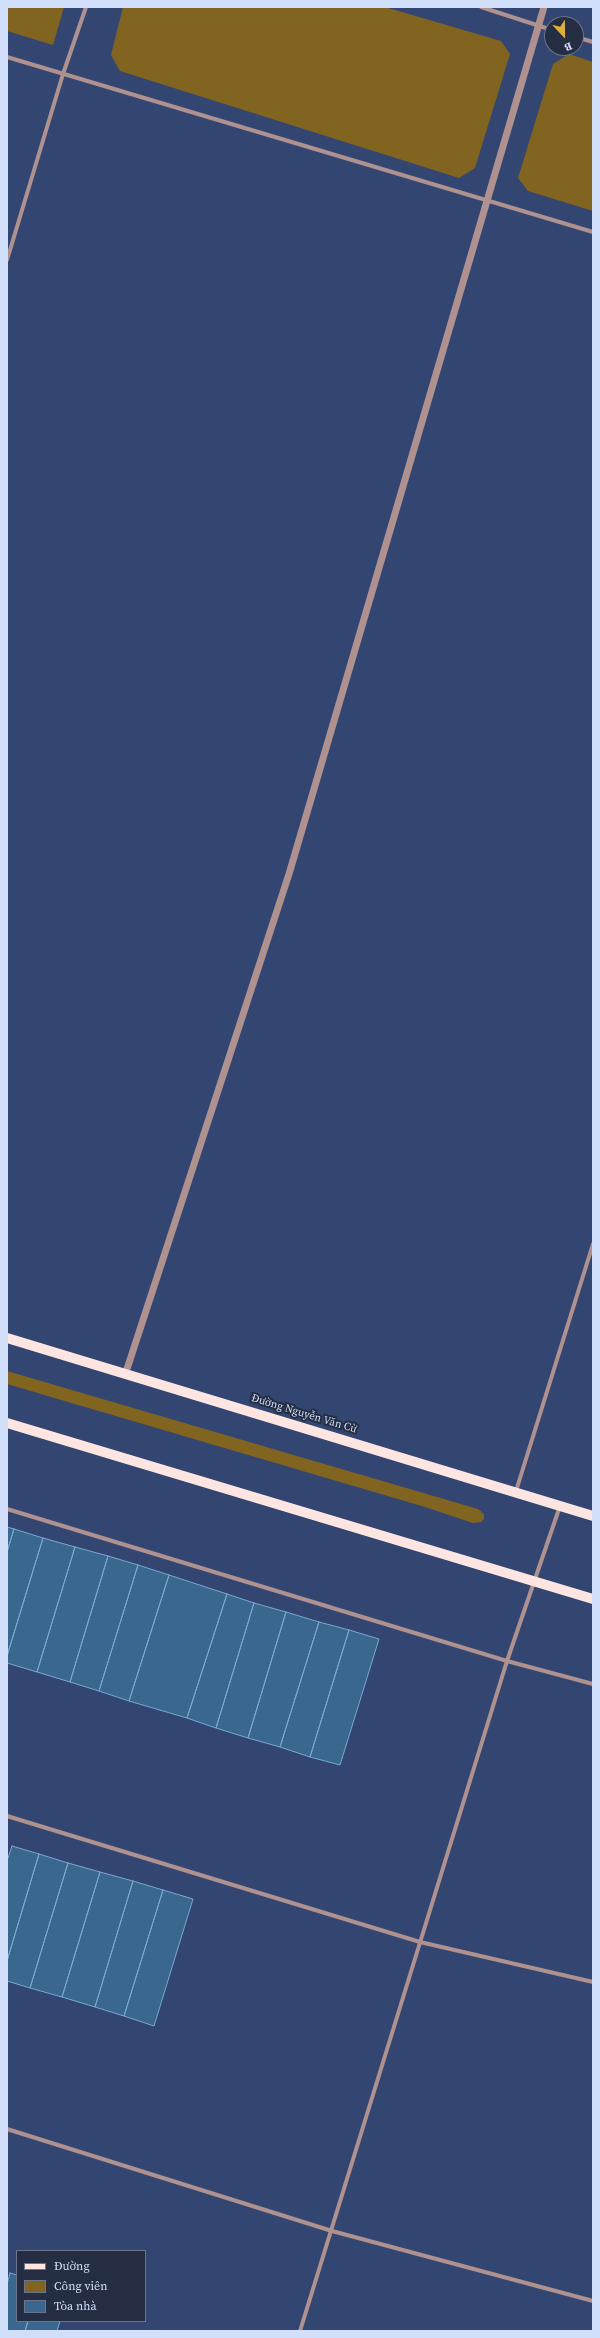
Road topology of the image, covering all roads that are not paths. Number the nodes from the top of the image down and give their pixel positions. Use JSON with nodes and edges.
{"nodes":[{"id":1,"x":86,"y":7,"type":"edge"},
{"id":2,"x":481,"y":7,"type":"edge"},
{"id":3,"x":544,"y":7,"type":"edge"},
{"id":4,"x":538,"y":26,"type":"junction"},
{"id":5,"x":544,"y":28,"type":"edge"},
{"id":6,"x":7,"y":57,"type":"edge"},
{"id":7,"x":63,"y":74,"type":"junction"},
{"id":8,"x":486,"y":202,"type":"junction"},
{"id":9,"x":593,"y":232,"type":"edge"},
{"id":10,"x":7,"y":260,"type":"edge"},
{"id":11,"x":593,"y":1244,"type":"edge"},
{"id":12,"x":7,"y":1338,"type":"edge"},
{"id":13,"x":126,"y":1372,"type":"junction"},
{"id":14,"x":7,"y":1423,"type":"edge"},
{"id":15,"x":516,"y":1491,"type":"junction"},
{"id":16,"x":560,"y":1506,"type":"junction"},
{"id":17,"x":7,"y":1509,"type":"edge"},
{"id":18,"x":593,"y":1516,"type":"edge"},
{"id":19,"x":534,"y":1580,"type":"junction"},
{"id":20,"x":593,"y":1599,"type":"edge"},
{"id":21,"x":507,"y":1661,"type":"junction"},
{"id":22,"x":593,"y":1684,"type":"edge"},
{"id":23,"x":7,"y":1816,"type":"edge"},
{"id":24,"x":420,"y":1942,"type":"junction"},
{"id":25,"x":593,"y":1982,"type":"edge"},
{"id":26,"x":7,"y":2129,"type":"edge"},
{"id":27,"x":332,"y":2231,"type":"junction"},
{"id":28,"x":593,"y":2301,"type":"edge"},
{"id":29,"x":300,"y":2331,"type":"edge"}],
"edges":[{"from":1,"to":7,"type":"street"},
{"from":2,"to":4,"type":"street"},
{"from":3,"to":4,"type":"street"},
{"from":4,"to":5,"type":"street"},
{"from":4,"to":8,"type":"street"},
{"from":6,"to":7,"type":"street"},
{"from":7,"to":8,"type":"street"},
{"from":7,"to":10,"type":"street"},
{"from":8,"to":9,"type":"street"},
{"from":8,"to":13,"type":"street"},
{"from":11,"to":15,"type":"street"},
{"from":12,"to":13,"type":"main road","name":"Đường Nguyễn Văn Cừ"},
{"from":13,"to":15,"type":"main road","name":"Đường Nguyễn Văn Cừ"},
{"from":14,"to":19,"type":"main road"},
{"from":15,"to":16,"type":"main road","name":"Đường Nguyễn Văn Cừ"},
{"from":16,"to":18,"type":"main road","name":"Đường Nguyễn Văn Cừ"},
{"from":16,"to":19,"type":"street"},
{"from":17,"to":21,"type":"street"},
{"from":19,"to":20,"type":"main road"},
{"from":19,"to":21,"type":"street"},
{"from":21,"to":22,"type":"street"},
{"from":21,"to":24,"type":"street"},
{"from":23,"to":24,"type":"street"},
{"from":24,"to":25,"type":"street"},
{"from":24,"to":27,"type":"street"},
{"from":26,"to":27,"type":"street"},
{"from":27,"to":28,"type":"street"},
{"from":27,"to":29,"type":"street"}]}
